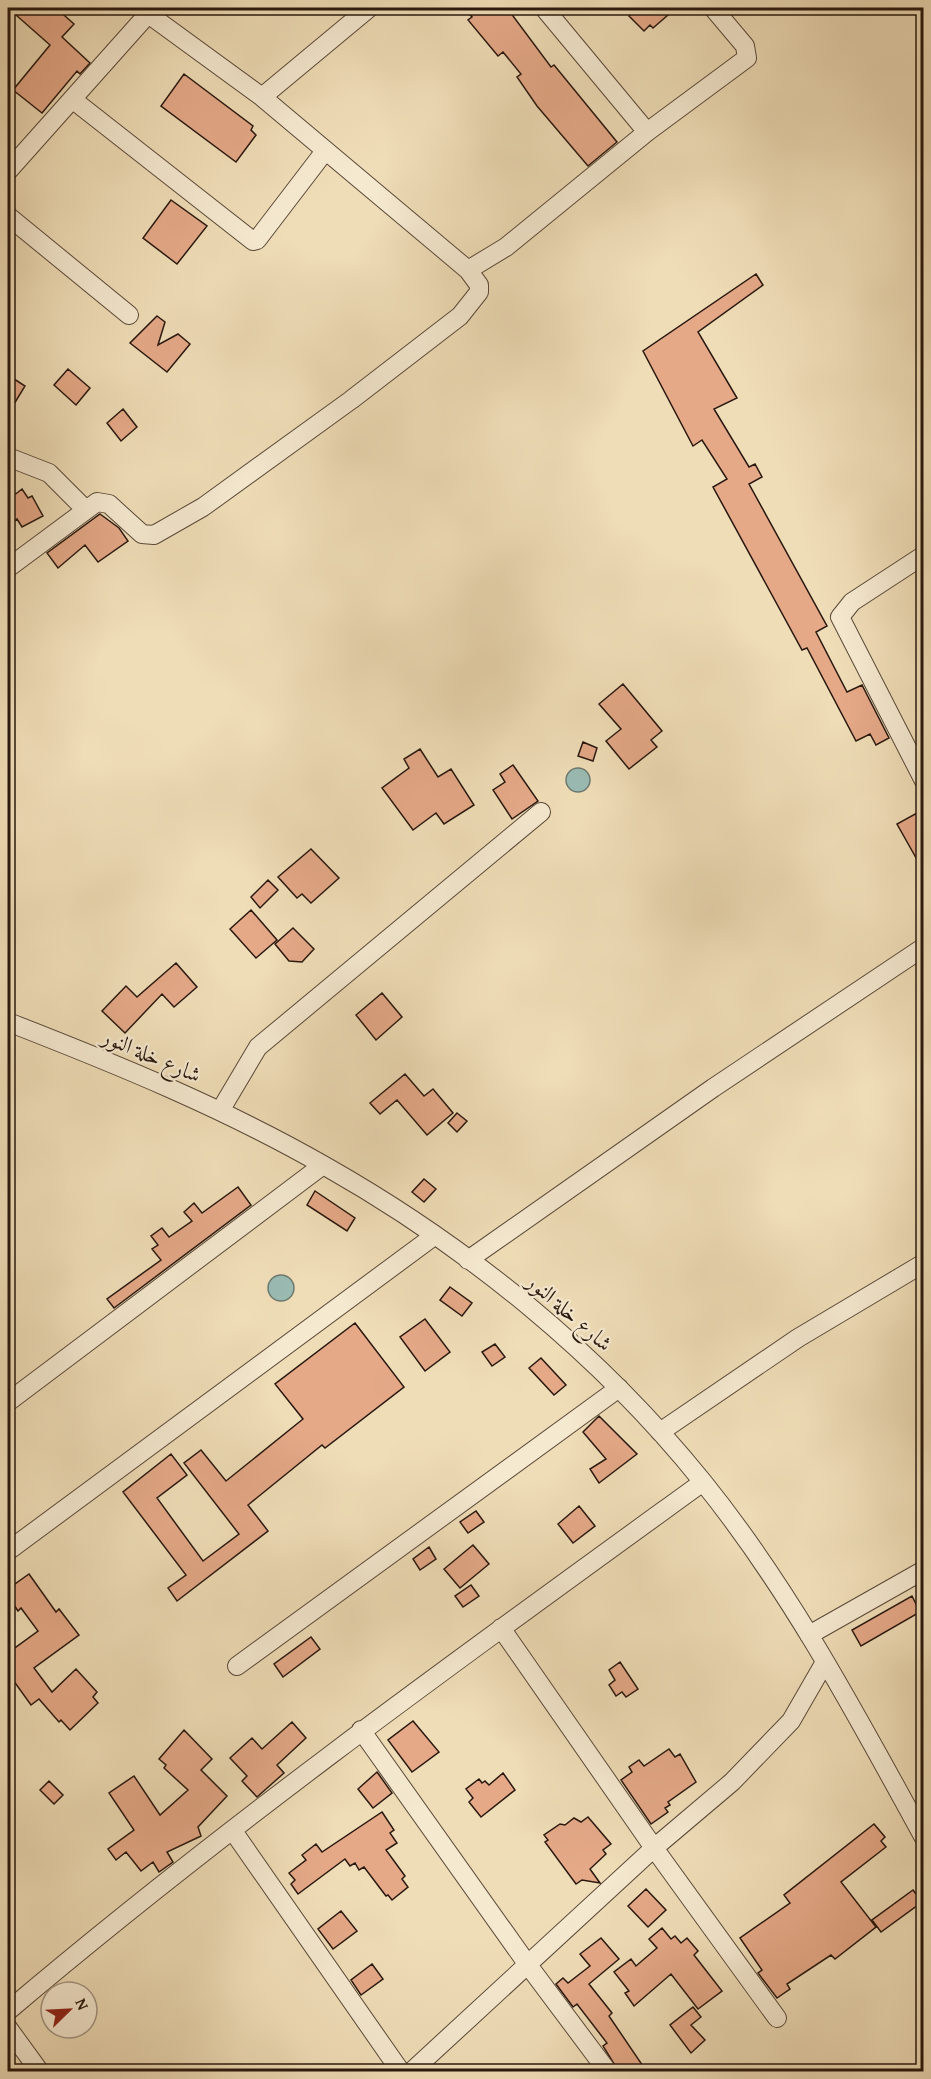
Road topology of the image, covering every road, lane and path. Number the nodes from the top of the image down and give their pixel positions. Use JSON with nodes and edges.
{"nodes":[{"id":1,"x":369,"y":8,"type":"edge"},
{"id":2,"x":544,"y":8,"type":"edge"},
{"id":3,"x":713,"y":8,"type":"edge"},
{"id":4,"x":144,"y":11,"type":"edge"},
{"id":5,"x":262,"y":97,"type":"junction"},
{"id":6,"x":72,"y":99,"type":"junction"},
{"id":7,"x":647,"y":132,"type":"junction"},
{"id":8,"x":325,"y":151,"type":"junction"},
{"id":9,"x":8,"y":171,"type":"edge"},
{"id":10,"x":8,"y":216,"type":"edge"},
{"id":11,"x":468,"y":270,"type":"junction"},
{"id":12,"x":129,"y":315,"type":"dead end"},
{"id":13,"x":8,"y":457,"type":"edge"},
{"id":14,"x":85,"y":509,"type":"junction"},
{"id":15,"x":924,"y":555,"type":"edge"},
{"id":16,"x":8,"y":568,"type":"edge"},
{"id":17,"x":924,"y":781,"type":"edge"},
{"id":18,"x":541,"y":812,"type":"dead end"},
{"id":19,"x":924,"y":947,"type":"edge"},
{"id":20,"x":8,"y":1022,"type":"edge"},
{"id":21,"x":220,"y":1111,"type":"junction"},
{"id":22,"x":323,"y":1165,"type":"junction"},
{"id":23,"x":434,"y":1236,"type":"junction"},
{"id":24,"x":468,"y":1260,"type":"junction"},
{"id":25,"x":924,"y":1263,"type":"edge"},
{"id":26,"x":619,"y":1388,"type":"junction"},
{"id":27,"x":8,"y":1402,"type":"edge"},
{"id":28,"x":660,"y":1432,"type":"junction"},
{"id":29,"x":704,"y":1482,"type":"junction"},
{"id":30,"x":8,"y":1551,"type":"edge"},
{"id":31,"x":924,"y":1570,"type":"edge"},
{"id":32,"x":501,"y":1628,"type":"junction"},
{"id":33,"x":808,"y":1635,"type":"junction"},
{"id":34,"x":825,"y":1662,"type":"junction"},
{"id":35,"x":237,"y":1666,"type":"dead end"},
{"id":36,"x":361,"y":1730,"type":"junction"},
{"id":37,"x":233,"y":1831,"type":"junction"},
{"id":38,"x":924,"y":1838,"type":"edge"},
{"id":39,"x":654,"y":1848,"type":"junction"},
{"id":40,"x":528,"y":1965,"type":"junction"},
{"id":41,"x":8,"y":2011,"type":"edge"},
{"id":42,"x":777,"y":2018,"type":"dead end"},
{"id":43,"x":8,"y":2028,"type":"edge"},
{"id":44,"x":40,"y":2072,"type":"edge"},
{"id":45,"x":401,"y":2072,"type":"edge"},
{"id":46,"x":411,"y":2072,"type":"edge"},
{"id":47,"x":608,"y":2072,"type":"edge"}],
"edges":[{"from":1,"to":5,"type":"street"},
{"from":2,"to":7,"type":"street"},
{"from":3,"to":7,"type":"street"},
{"from":4,"to":5,"type":"street"},
{"from":4,"to":6,"type":"street"},
{"from":5,"to":8,"type":"street"},
{"from":6,"to":8,"type":"street"},
{"from":6,"to":9,"type":"street"},
{"from":7,"to":11,"type":"street"},
{"from":8,"to":11,"type":"street"},
{"from":10,"to":12,"type":"street"},
{"from":11,"to":14,"type":"street"},
{"from":13,"to":14,"type":"street"},
{"from":14,"to":16,"type":"street"},
{"from":15,"to":17,"type":"street"},
{"from":18,"to":21,"type":"street"},
{"from":19,"to":24,"type":"street"},
{"from":20,"to":21,"type":"street","name":"شارع خلة النور"},
{"from":21,"to":22,"type":"street","name":"شارع خلة النور"},
{"from":22,"to":23,"type":"street","name":"شارع خلة النور"},
{"from":22,"to":27,"type":"street"},
{"from":23,"to":24,"type":"street","name":"شارع خلة النور"},
{"from":23,"to":30,"type":"street"},
{"from":24,"to":26,"type":"street","name":"شارع خلة النور"},
{"from":25,"to":28,"type":"street"},
{"from":26,"to":28,"type":"street","name":"شارع خلة النور"},
{"from":26,"to":35,"type":"street"},
{"from":28,"to":29,"type":"street","name":"شارع خلة النور"},
{"from":29,"to":32,"type":"street"},
{"from":29,"to":33,"type":"street","name":"شارع خلة النور"},
{"from":31,"to":33,"type":"street"},
{"from":32,"to":36,"type":"street"},
{"from":32,"to":39,"type":"street"},
{"from":33,"to":34,"type":"street","name":"شارع خلة النور"},
{"from":34,"to":38,"type":"street","name":"شارع خلة النور"},
{"from":34,"to":39,"type":"street"},
{"from":36,"to":37,"type":"street"},
{"from":36,"to":40,"type":"street"},
{"from":37,"to":41,"type":"street"},
{"from":37,"to":45,"type":"street"},
{"from":39,"to":40,"type":"street"},
{"from":39,"to":42,"type":"street"},
{"from":40,"to":46,"type":"street"},
{"from":40,"to":47,"type":"street"},
{"from":43,"to":44,"type":"street"}]}
